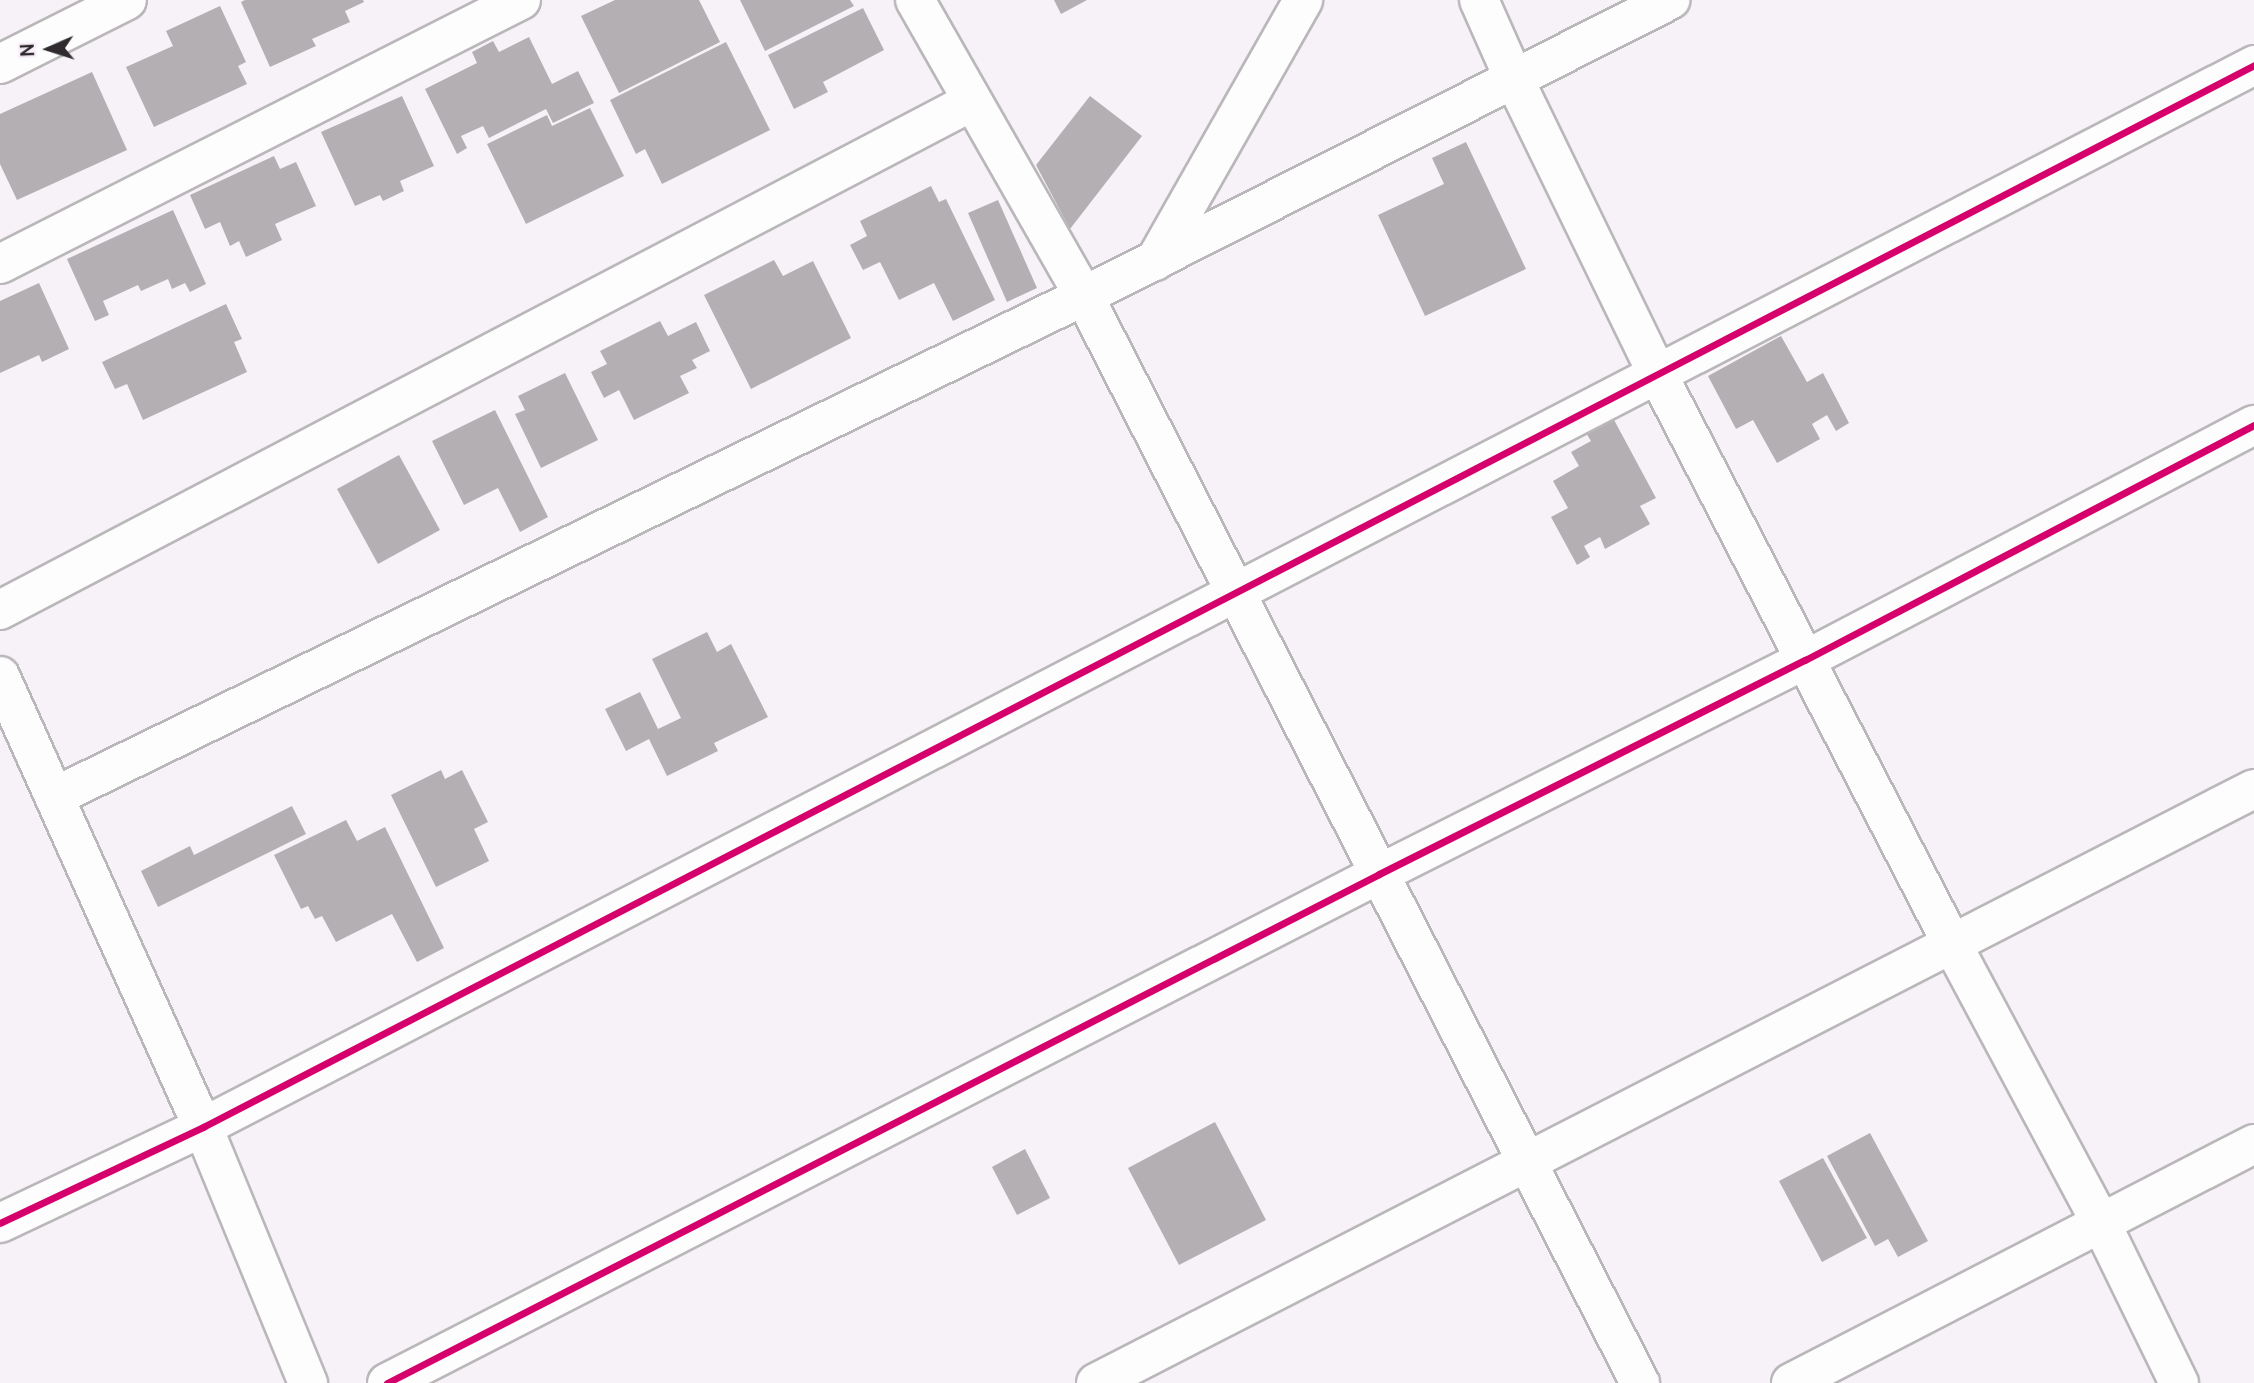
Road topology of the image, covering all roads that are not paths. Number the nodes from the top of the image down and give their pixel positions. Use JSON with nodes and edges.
{"nodes":[{"id":1,"x":127,"y":0,"type":"edge"},
{"id":2,"x":521,"y":0,"type":"edge"},
{"id":3,"x":915,"y":0,"type":"edge"},
{"id":4,"x":1303,"y":0,"type":"edge"},
{"id":5,"x":1479,"y":0,"type":"edge"},
{"id":6,"x":1670,"y":0,"type":"edge"},
{"id":7,"x":0,"y":64,"type":"edge"},
{"id":8,"x":2254,"y":65,"type":"edge"},
{"id":9,"x":1514,"y":79,"type":"junction"},
{"id":10,"x":971,"y":102,"type":"junction"},
{"id":11,"x":1154,"y":261,"type":"junction"},
{"id":12,"x":0,"y":264,"type":"edge"},
{"id":13,"x":1084,"y":296,"type":"junction"},
{"id":14,"x":1658,"y":375,"type":"junction"},
{"id":15,"x":2254,"y":425,"type":"edge"},
{"id":16,"x":1235,"y":593,"type":"junction"},
{"id":17,"x":0,"y":610,"type":"edge"},
{"id":18,"x":1805,"y":660,"type":"junction"},
{"id":19,"x":0,"y":676,"type":"edge"},
{"id":20,"x":2254,"y":789,"type":"edge"},
{"id":21,"x":56,"y":796,"type":"junction"},
{"id":22,"x":1379,"y":874,"type":"junction"},
{"id":23,"x":1952,"y":944,"type":"junction"},
{"id":24,"x":203,"y":1127,"type":"junction"},
{"id":25,"x":2254,"y":1144,"type":"edge"},
{"id":26,"x":1527,"y":1162,"type":"junction"},
{"id":27,"x":0,"y":1223,"type":"edge"},
{"id":28,"x":2101,"y":1223,"type":"junction"},
{"id":29,"x":308,"y":1383,"type":"edge"},
{"id":30,"x":387,"y":1383,"type":"edge"},
{"id":31,"x":1096,"y":1383,"type":"edge"},
{"id":32,"x":1640,"y":1383,"type":"edge"},
{"id":33,"x":1791,"y":1383,"type":"edge"},
{"id":34,"x":2179,"y":1383,"type":"edge"}],
"edges":[{"from":1,"to":7,"type":"street"},
{"from":2,"to":12,"type":"street"},
{"from":3,"to":10,"type":"street"},
{"from":4,"to":11,"type":"street"},
{"from":5,"to":9,"type":"street"},
{"from":6,"to":9,"type":"street"},
{"from":8,"to":14,"type":"street"},
{"from":9,"to":11,"type":"street"},
{"from":9,"to":14,"type":"street"},
{"from":10,"to":13,"type":"street"},
{"from":10,"to":17,"type":"street"},
{"from":11,"to":13,"type":"street"},
{"from":13,"to":16,"type":"street"},
{"from":13,"to":21,"type":"street"},
{"from":14,"to":16,"type":"street"},
{"from":14,"to":18,"type":"street"},
{"from":15,"to":18,"type":"street"},
{"from":16,"to":22,"type":"street"},
{"from":16,"to":24,"type":"street"},
{"from":18,"to":22,"type":"street"},
{"from":18,"to":23,"type":"street"},
{"from":19,"to":21,"type":"street"},
{"from":20,"to":23,"type":"street"},
{"from":21,"to":24,"type":"street"},
{"from":22,"to":26,"type":"street"},
{"from":22,"to":30,"type":"street"},
{"from":23,"to":26,"type":"street"},
{"from":23,"to":28,"type":"street"},
{"from":24,"to":27,"type":"street"},
{"from":24,"to":29,"type":"street"},
{"from":25,"to":28,"type":"street"},
{"from":26,"to":31,"type":"street"},
{"from":26,"to":32,"type":"street"},
{"from":28,"to":33,"type":"street"},
{"from":28,"to":34,"type":"street"}]}
